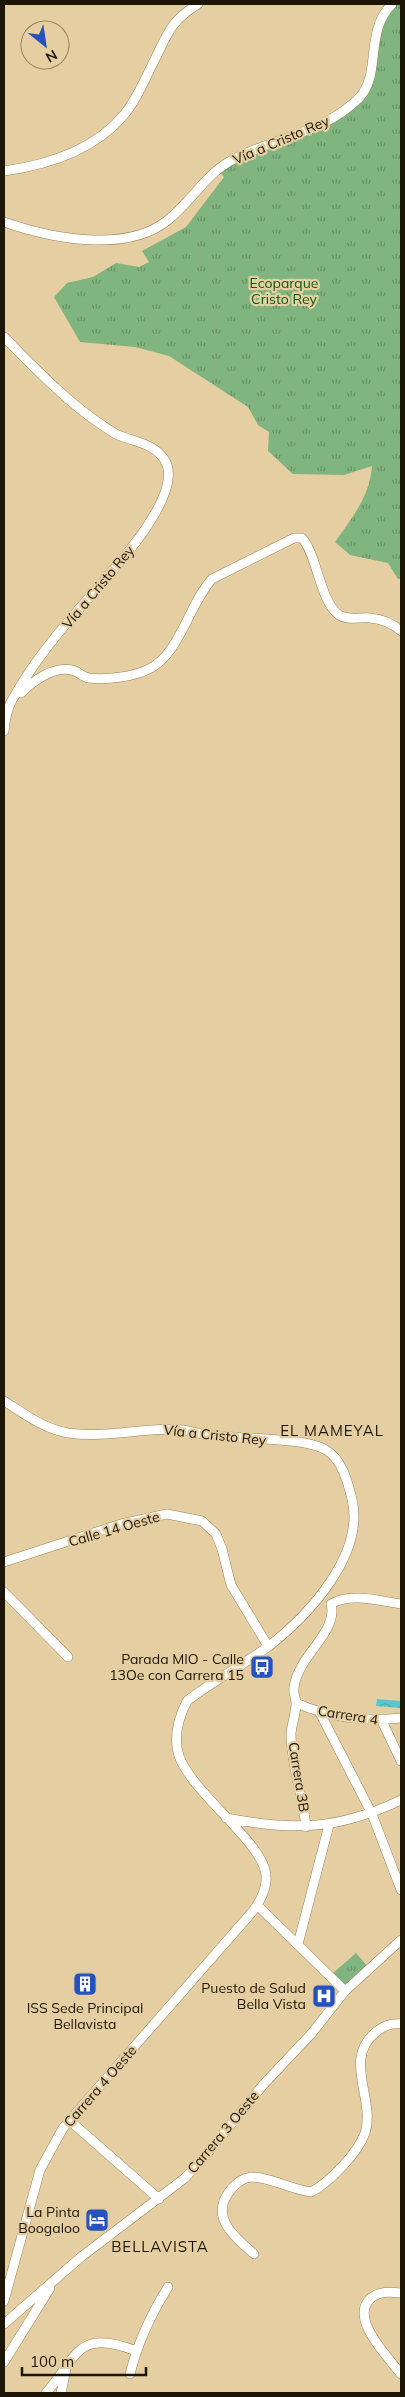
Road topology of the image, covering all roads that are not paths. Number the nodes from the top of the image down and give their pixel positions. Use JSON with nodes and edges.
{"nodes":[{"id":1,"x":198,"y":4,"type":"edge"},
{"id":2,"x":392,"y":4,"type":"edge"},
{"id":3,"x":4,"y":171,"type":"edge"},
{"id":4,"x":4,"y":222,"type":"edge"},
{"id":5,"x":4,"y":337,"type":"edge"},
{"id":6,"x":401,"y":631,"type":"edge"},
{"id":7,"x":11,"y":702,"type":"junction"},
{"id":8,"x":4,"y":731,"type":"edge"},
{"id":9,"x":4,"y":1401,"type":"edge"},
{"id":10,"x":4,"y":1562,"type":"edge"},
{"id":11,"x":4,"y":1592,"type":"edge"},
{"id":12,"x":318,"y":1597,"type":"junction"},
{"id":13,"x":332,"y":1604,"type":"junction"},
{"id":14,"x":401,"y":1604,"type":"edge"},
{"id":15,"x":268,"y":1646,"type":"junction"},
{"id":16,"x":68,"y":1656,"type":"dead end"},
{"id":17,"x":296,"y":1703,"type":"junction"},
{"id":18,"x":320,"y":1713,"type":"junction"},
{"id":19,"x":401,"y":1718,"type":"edge"},
{"id":20,"x":382,"y":1721,"type":"junction"},
{"id":21,"x":401,"y":1761,"type":"edge"},
{"id":22,"x":401,"y":1800,"type":"edge"},
{"id":23,"x":372,"y":1814,"type":"junction"},
{"id":24,"x":226,"y":1818,"type":"junction"},
{"id":25,"x":329,"y":1825,"type":"junction"},
{"id":26,"x":306,"y":1827,"type":"junction"},
{"id":27,"x":401,"y":1890,"type":"edge"},
{"id":28,"x":257,"y":1905,"type":"junction"},
{"id":29,"x":401,"y":1940,"type":"edge"},
{"id":30,"x":298,"y":1944,"type":"junction"},
{"id":31,"x":345,"y":1991,"type":"junction"},
{"id":32,"x":401,"y":2024,"type":"edge"},
{"id":33,"x":69,"y":2120,"type":"junction"},
{"id":34,"x":159,"y":2199,"type":"junction"},
{"id":35,"x":254,"y":2254,"type":"dead end"},
{"id":36,"x":59,"y":2275,"type":"junction"},
{"id":37,"x":168,"y":2287,"type":"dead end"},
{"id":38,"x":401,"y":2293,"type":"edge"},
{"id":39,"x":4,"y":2301,"type":"edge"},
{"id":40,"x":4,"y":2324,"type":"edge"},
{"id":41,"x":136,"y":2351,"type":"junction"},
{"id":42,"x":4,"y":2362,"type":"edge"},
{"id":43,"x":66,"y":2366,"type":"junction"},
{"id":44,"x":130,"y":2374,"type":"dead end"},
{"id":45,"x":401,"y":2374,"type":"edge"},
{"id":46,"x":46,"y":2393,"type":"edge"},
{"id":47,"x":61,"y":2393,"type":"edge"}],
"edges":[{"from":1,"to":3,"type":"street"},
{"from":2,"to":4,"type":"street","name":"Vía a Cristo Rey"},
{"from":5,"to":7,"type":"street","name":"Vía a Cristo Rey"},
{"from":6,"to":7,"type":"street"},
{"from":7,"to":8,"type":"street","name":"Vía a Cristo Rey"},
{"from":9,"to":12,"type":"street","name":"Vía a Cristo Rey"},
{"from":10,"to":15,"type":"street","name":"Calle 14 Oeste"},
{"from":11,"to":16,"type":"street"},
{"from":12,"to":13,"type":"street"},
{"from":12,"to":15,"type":"street","name":"Vía a Cristo Rey"},
{"from":13,"to":14,"type":"street"},
{"from":13,"to":17,"type":"street","name":"Carrera 3B"},
{"from":15,"to":24,"type":"street","name":"Vía a Cristo Rey"},
{"from":17,"to":18,"type":"street","name":"Carrera 4"},
{"from":17,"to":26,"type":"street","name":"Carrera 3B"},
{"from":18,"to":20,"type":"street","name":"Carrera 4"},
{"from":18,"to":23,"type":"street"},
{"from":19,"to":20,"type":"street","name":"Carrera 4"},
{"from":20,"to":21,"type":"street"},
{"from":22,"to":23,"type":"street"},
{"from":23,"to":25,"type":"street"},
{"from":23,"to":27,"type":"street"},
{"from":24,"to":26,"type":"street"},
{"from":24,"to":28,"type":"street","name":"Vía a Cristo Rey"},
{"from":25,"to":26,"type":"street"},
{"from":25,"to":30,"type":"street"},
{"from":28,"to":30,"type":"street"},
{"from":28,"to":33,"type":"street","name":"Carrera 4 Oeste"},
{"from":29,"to":31,"type":"street","name":"Carrera 3 Oeste"},
{"from":30,"to":31,"type":"street"},
{"from":31,"to":34,"type":"street","name":"Carrera 3 Oeste"},
{"from":32,"to":35,"type":"street"},
{"from":33,"to":34,"type":"street"},
{"from":33,"to":39,"type":"street","name":"Carrera 4 Oeste"},
{"from":34,"to":36,"type":"street","name":"Carrera 3 Oeste"},
{"from":36,"to":40,"type":"street","name":"Carrera 3 Oeste"},
{"from":36,"to":42,"type":"street"},
{"from":37,"to":41,"type":"street"},
{"from":38,"to":45,"type":"street"},
{"from":41,"to":43,"type":"street"},
{"from":41,"to":44,"type":"street"},
{"from":43,"to":46,"type":"street"},
{"from":43,"to":47,"type":"street"}]}
